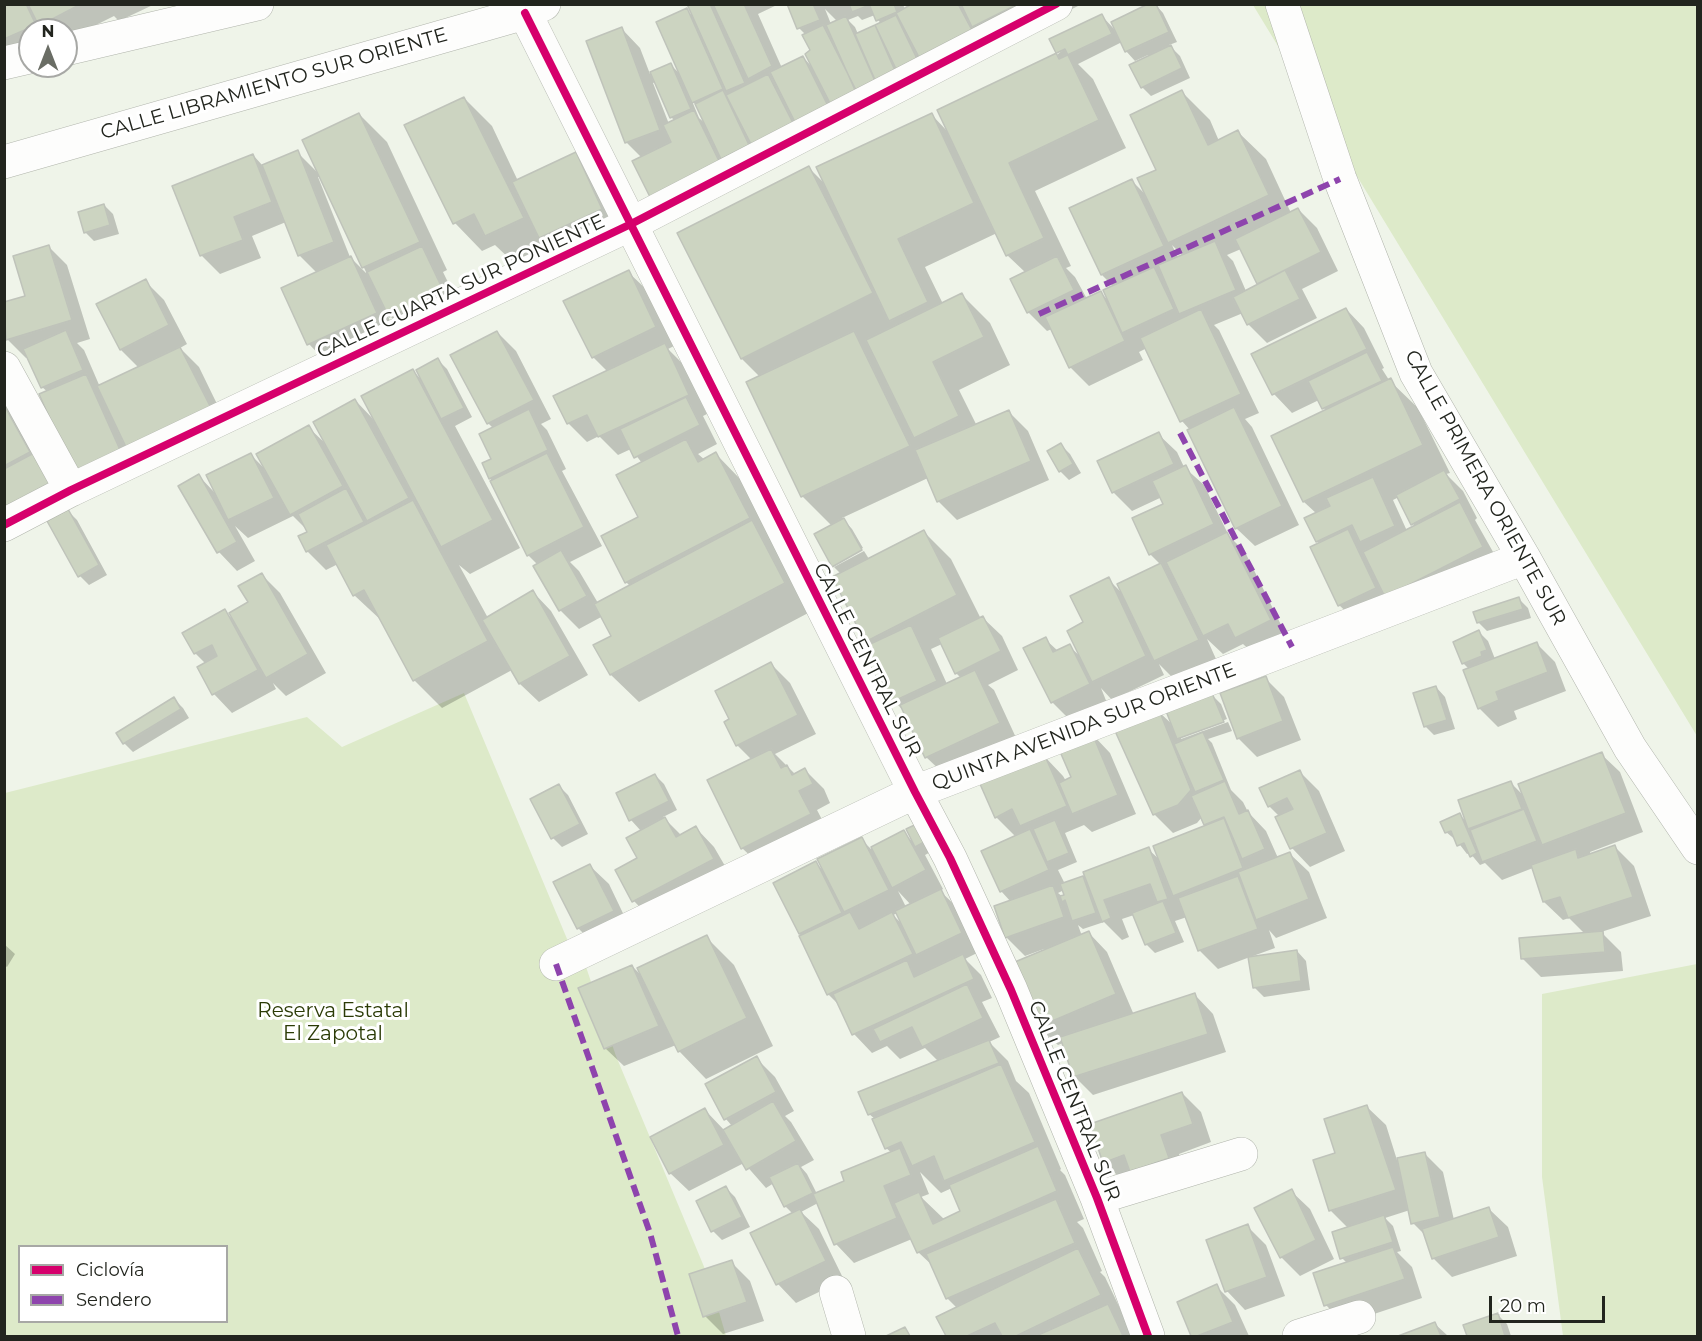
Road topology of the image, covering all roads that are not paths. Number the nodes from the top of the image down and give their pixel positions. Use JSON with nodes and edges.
{"nodes":[{"id":1,"x":257,"y":4,"type":"edge"},
{"id":2,"x":1056,"y":4,"type":"edge"},
{"id":3,"x":1282,"y":4,"type":"edge"},
{"id":4,"x":534,"y":9,"type":"edge"},
{"id":5,"x":78,"y":46,"type":"edge"},
{"id":6,"x":4,"y":162,"type":"edge"},
{"id":7,"x":631,"y":224,"type":"junction"},
{"id":8,"x":4,"y":368,"type":"edge"},
{"id":9,"x":71,"y":490,"type":"junction"},
{"id":10,"x":4,"y":525,"type":"edge"},
{"id":11,"x":1524,"y":558,"type":"junction"},
{"id":12,"x":915,"y":792,"type":"junction"},
{"id":13,"x":1698,"y":848,"type":"edge"},
{"id":14,"x":556,"y":964,"type":"dead end"},
{"id":15,"x":1241,"y":1154,"type":"dead end"},
{"id":16,"x":1097,"y":1198,"type":"junction"},
{"id":17,"x":836,"y":1292,"type":"dead end"},
{"id":18,"x":1359,"y":1317,"type":"dead end"},
{"id":19,"x":849,"y":1336,"type":"edge"},
{"id":20,"x":1148,"y":1336,"type":"edge"},
{"id":21,"x":1299,"y":1336,"type":"edge"}],
"edges":[{"from":1,"to":5,"type":"street"},
{"from":2,"to":7,"type":"street","name":"CALLE CUARTA SUR PONIENTE"},
{"from":3,"to":11,"type":"street","name":"CALLE PRIMERA ORIENTE SUR"},
{"from":4,"to":6,"type":"street","name":"CALLE LIBRAMIENTO SUR ORIENTE"},
{"from":4,"to":7,"type":"street","name":"CALLE CENTRAL SUR"},
{"from":7,"to":9,"type":"street","name":"CALLE CUARTA SUR PONIENTE"},
{"from":7,"to":12,"type":"street","name":"CALLE CENTRAL SUR"},
{"from":8,"to":9,"type":"street"},
{"from":9,"to":10,"type":"street","name":"CALLE CUARTA SUR PONIENTE"},
{"from":11,"to":12,"type":"street","name":"QUINTA AVENIDA SUR ORIENTE"},
{"from":11,"to":13,"type":"street","name":"CALLE PRIMERA ORIENTE SUR"},
{"from":12,"to":14,"type":"street","name":"QUINTA AVENIDA SUR ORIENTE"},
{"from":12,"to":16,"type":"street","name":"CALLE CENTRAL SUR"},
{"from":15,"to":16,"type":"street"},
{"from":16,"to":20,"type":"street","name":"CALLE CENTRAL SUR"},
{"from":17,"to":19,"type":"street"},
{"from":18,"to":21,"type":"street"}]}
